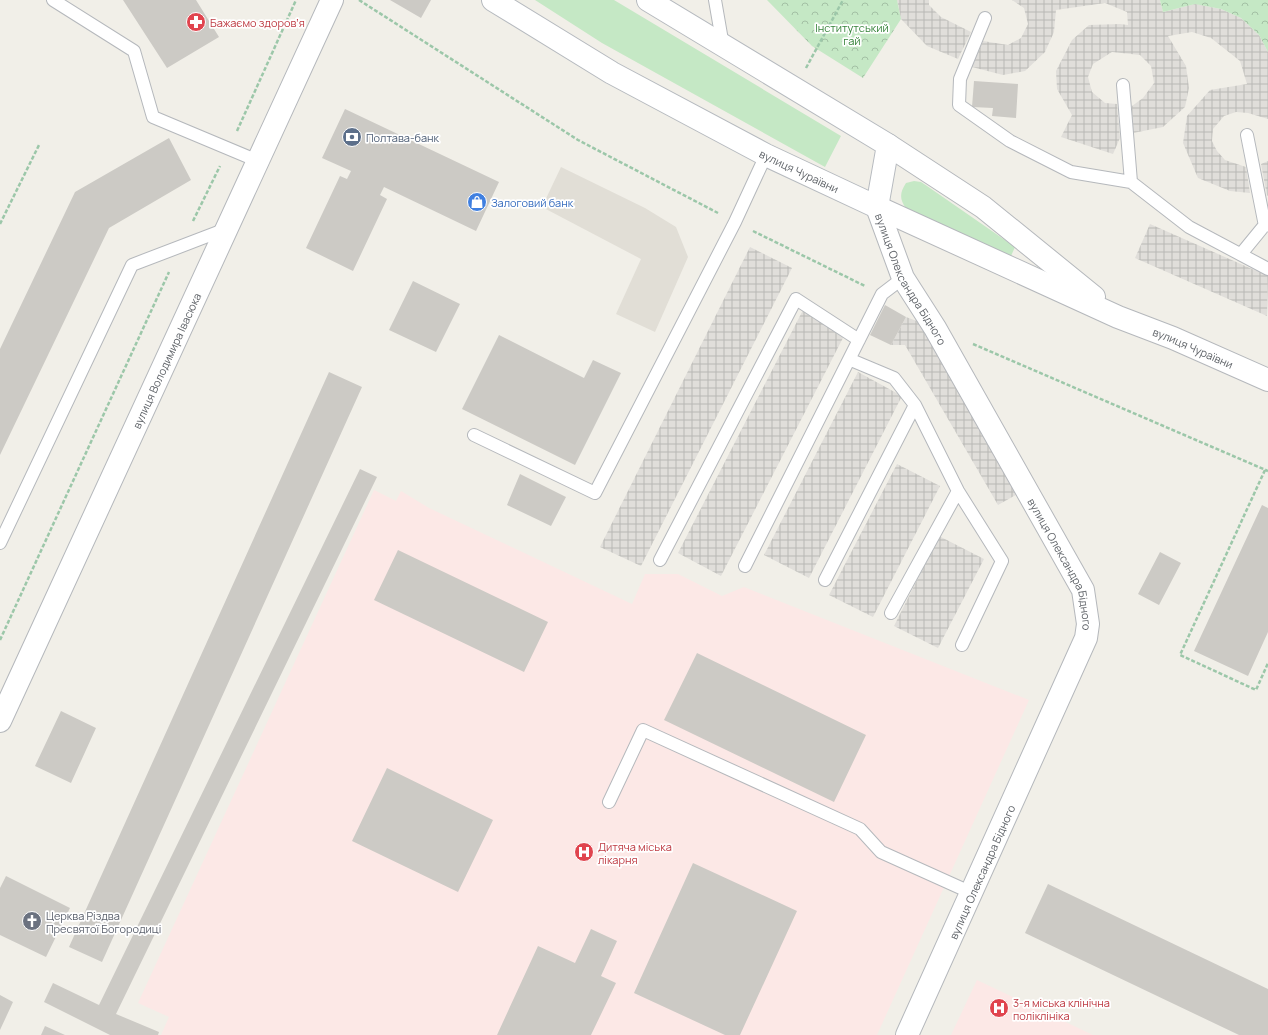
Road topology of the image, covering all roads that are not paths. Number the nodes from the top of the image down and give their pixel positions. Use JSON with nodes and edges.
{"nodes":[{"id":1,"x":53,"y":0,"type":"edge"},
{"id":2,"x":332,"y":0,"type":"edge"},
{"id":3,"x":493,"y":0,"type":"edge"},
{"id":4,"x":648,"y":0,"type":"edge"},
{"id":5,"x":715,"y":0,"type":"edge"},
{"id":6,"x":985,"y":18,"type":"dead end"},
{"id":7,"x":723,"y":46,"type":"junction"},
{"id":8,"x":1123,"y":85,"type":"dead end"},
{"id":9,"x":1247,"y":135,"type":"dead end"},
{"id":10,"x":888,"y":145,"type":"junction"},
{"id":11,"x":766,"y":155,"type":"junction"},
{"id":12,"x":258,"y":161,"type":"junction"},
{"id":13,"x":1131,"y":182,"type":"junction"},
{"id":14,"x":877,"y":207,"type":"junction"},
{"id":15,"x":1266,"y":224,"type":"edge"},
{"id":16,"x":226,"y":230,"type":"junction"},
{"id":17,"x":1241,"y":254,"type":"junction"},
{"id":18,"x":1268,"y":269,"type":"edge"},
{"id":19,"x":903,"y":278,"type":"junction"},
{"id":20,"x":1118,"y":317,"type":"junction"},
{"id":21,"x":859,"y":340,"type":"junction"},
{"id":22,"x":851,"y":360,"type":"junction"},
{"id":23,"x":1268,"y":380,"type":"edge"},
{"id":24,"x":915,"y":405,"type":"junction"},
{"id":25,"x":474,"y":435,"type":"dead end"},
{"id":26,"x":958,"y":491,"type":"junction"},
{"id":27,"x":0,"y":543,"type":"edge"},
{"id":28,"x":660,"y":560,"type":"dead end"},
{"id":29,"x":745,"y":566,"type":"dead end"},
{"id":30,"x":825,"y":580,"type":"dead end"},
{"id":31,"x":891,"y":613,"type":"dead end"},
{"id":32,"x":962,"y":645,"type":"dead end"},
{"id":33,"x":0,"y":721,"type":"edge"},
{"id":34,"x":609,"y":802,"type":"dead end"},
{"id":35,"x":972,"y":893,"type":"junction"},
{"id":36,"x":908,"y":1035,"type":"edge"}],
"edges":[{"from":1,"to":12,"type":"lane"},
{"from":2,"to":12,"type":"street","name":"вулиця Володимира Івасюка"},
{"from":3,"to":11,"type":"street","name":"вулиця Чураївни"},
{"from":4,"to":7,"type":"street","name":"вулиця Чураївни"},
{"from":5,"to":7,"type":"lane"},
{"from":6,"to":13,"type":"lane"},
{"from":7,"to":10,"type":"street","name":"вулиця Чураївни"},
{"from":8,"to":13,"type":"lane"},
{"from":9,"to":15,"type":"lane"},
{"from":10,"to":14,"type":"street","name":"вулиця Олександра Бідного"},
{"from":10,"to":20,"type":"street","name":"вулиця Чураївни"},
{"from":11,"to":14,"type":"street","name":"вулиця Чураївни"},
{"from":11,"to":25,"type":"lane"},
{"from":12,"to":16,"type":"street","name":"вулиця Володимира Івасюка"},
{"from":13,"to":17,"type":"lane"},
{"from":14,"to":19,"type":"street","name":"вулиця Олександра Бідного"},
{"from":14,"to":20,"type":"street","name":"вулиця Чураївни"},
{"from":15,"to":17,"type":"lane"},
{"from":16,"to":27,"type":"lane"},
{"from":16,"to":33,"type":"street","name":"вулиця Володимира Івасюка"},
{"from":17,"to":18,"type":"lane"},
{"from":19,"to":21,"type":"lane"},
{"from":19,"to":35,"type":"street","name":"вулиця Олександра Бідного"},
{"from":20,"to":23,"type":"street","name":"вулиця Чураївни"},
{"from":21,"to":22,"type":"lane"},
{"from":21,"to":28,"type":"lane"},
{"from":22,"to":24,"type":"lane"},
{"from":22,"to":29,"type":"lane"},
{"from":24,"to":26,"type":"lane"},
{"from":24,"to":30,"type":"lane"},
{"from":26,"to":31,"type":"lane"},
{"from":26,"to":32,"type":"lane"},
{"from":34,"to":35,"type":"lane"},
{"from":35,"to":36,"type":"street","name":"вулиця Олександра Бідного"}]}
